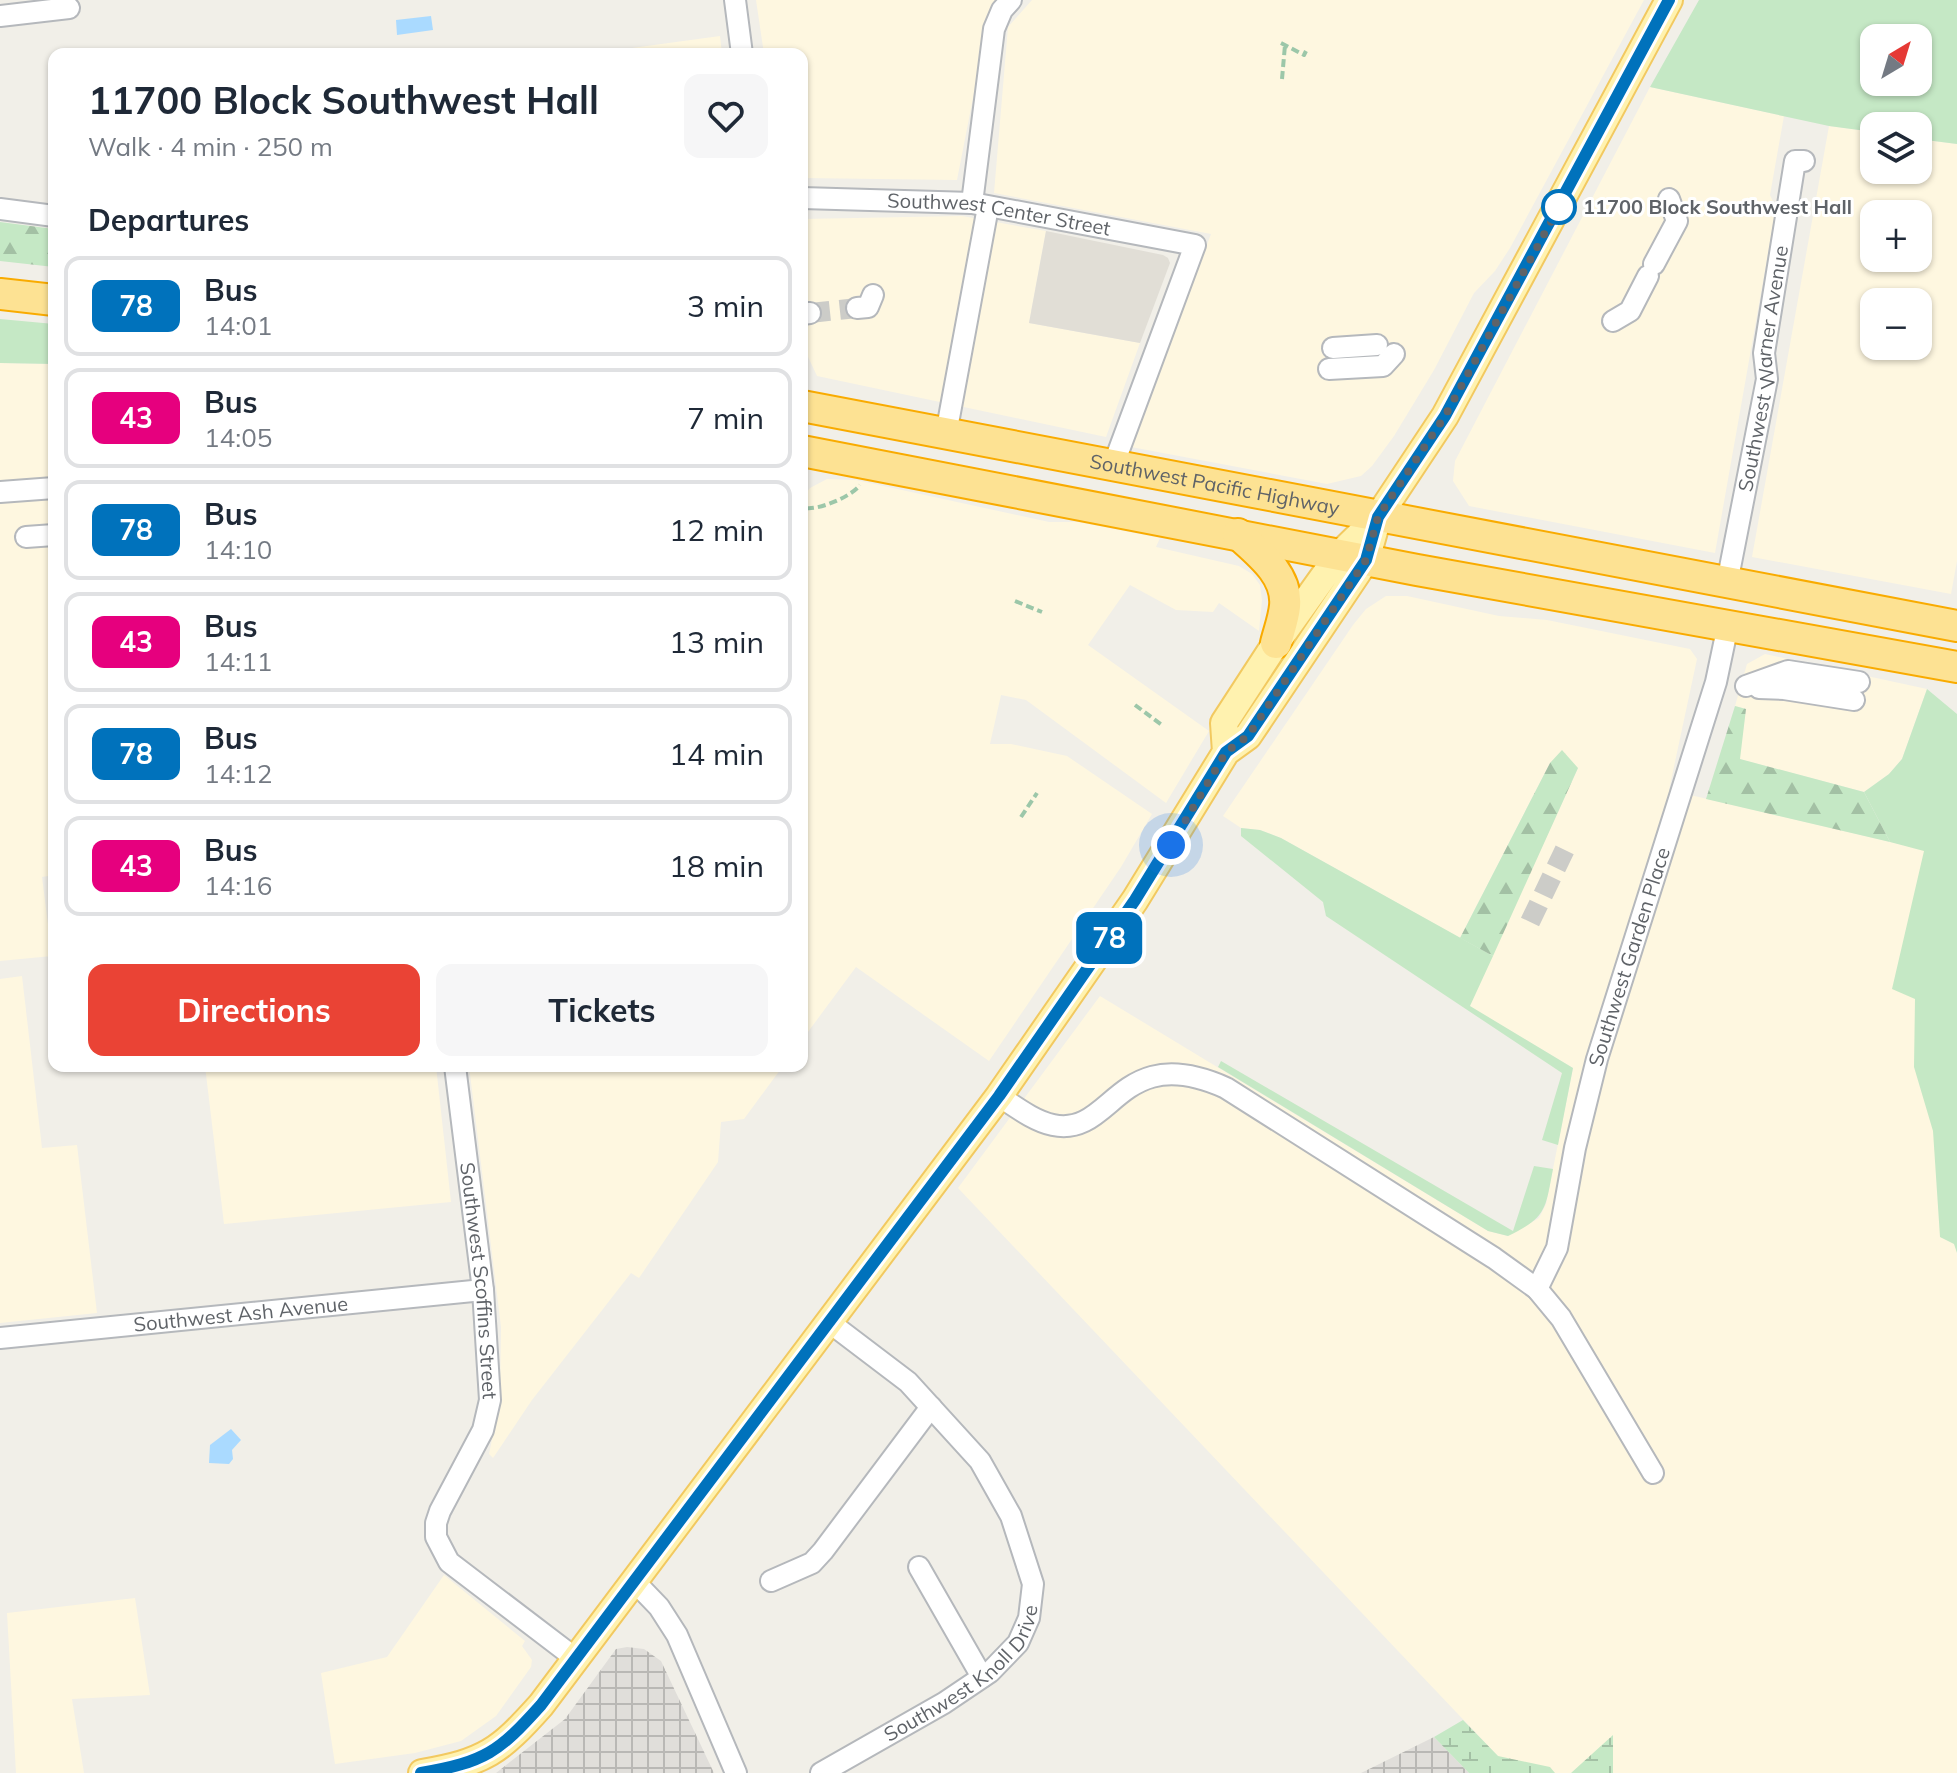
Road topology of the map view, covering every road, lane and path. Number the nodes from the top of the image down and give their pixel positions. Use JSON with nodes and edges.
{"nodes":[{"id":1,"x":735,"y":0,"type":"edge"},
{"id":2,"x":1011,"y":0,"type":"edge"},
{"id":3,"x":1669,"y":0,"type":"edge"},
{"id":4,"x":69,"y":8,"type":"dead end"},
{"id":5,"x":0,"y":16,"type":"edge"},
{"id":6,"x":741,"y":48,"type":"edge"},
{"id":7,"x":1306,"y":51,"type":"dead end"},
{"id":8,"x":1282,"y":79,"type":"dead end"},
{"id":9,"x":1804,"y":161,"type":"dead end"},
{"id":10,"x":808,"y":198,"type":"edge"},
{"id":11,"x":1669,"y":199,"type":"dead end"},
{"id":12,"x":980,"y":205,"type":"junction"},
{"id":13,"x":0,"y":209,"type":"edge"},
{"id":14,"x":48,"y":215,"type":"edge"},
{"id":15,"x":0,"y":294,"type":"edge"},
{"id":16,"x":48,"y":299,"type":"edge"},
{"id":17,"x":1613,"y":321,"type":"dead end"},
{"id":18,"x":1333,"y":348,"type":"dead end"},
{"id":19,"x":1329,"y":369,"type":"dead end"},
{"id":20,"x":808,"y":407,"type":"edge"},
{"id":21,"x":946,"y":434,"type":"junction"},
{"id":22,"x":808,"y":452,"type":"edge"},
{"id":23,"x":1113,"y":466,"type":"junction"},
{"id":24,"x":861,"y":484,"type":"dead end"},
{"id":25,"x":48,"y":488,"type":"edge"},
{"id":26,"x":0,"y":492,"type":"edge"},
{"id":27,"x":808,"y":508,"type":"edge"},
{"id":28,"x":1378,"y":517,"type":"junction"},
{"id":29,"x":1238,"y":534,"type":"junction"},
{"id":30,"x":48,"y":535,"type":"edge"},
{"id":31,"x":26,"y":537,"type":"dead end"},
{"id":32,"x":1353,"y":558,"type":"junction"},
{"id":33,"x":1727,"y":583,"type":"junction"},
{"id":34,"x":1015,"y":601,"type":"dead end"},
{"id":35,"x":1042,"y":612,"type":"dead end"},
{"id":36,"x":1728,"y":625,"type":"junction"},
{"id":37,"x":1957,"y":626,"type":"edge"},
{"id":38,"x":1276,"y":643,"type":"junction"},
{"id":39,"x":1957,"y":667,"type":"edge"},
{"id":40,"x":1855,"y":695,"type":"joint"},
{"id":41,"x":1135,"y":705,"type":"dead end"},
{"id":42,"x":1162,"y":725,"type":"dead end"},
{"id":43,"x":1226,"y":752,"type":"junction"},
{"id":44,"x":1037,"y":793,"type":"dead end"},
{"id":45,"x":1021,"y":817,"type":"dead end"},
{"id":46,"x":456,"y":1072,"type":"edge"},
{"id":47,"x":999,"y":1096,"type":"junction"},
{"id":48,"x":1537,"y":1289,"type":"junction"},
{"id":49,"x":483,"y":1290,"type":"junction"},
{"id":50,"x":829,"y":1322,"type":"junction"},
{"id":51,"x":0,"y":1338,"type":"edge"},
{"id":52,"x":931,"y":1407,"type":"junction"},
{"id":53,"x":1653,"y":1473,"type":"dead end"},
{"id":54,"x":919,"y":1567,"type":"dead end"},
{"id":55,"x":634,"y":1581,"type":"junction"},
{"id":56,"x":771,"y":1581,"type":"dead end"},
{"id":57,"x":575,"y":1658,"type":"junction"},
{"id":58,"x":982,"y":1677,"type":"junction"},
{"id":59,"x":422,"y":1773,"type":"edge"},
{"id":60,"x":736,"y":1773,"type":"edge"},
{"id":61,"x":821,"y":1773,"type":"edge"}],
"edges":[{"from":1,"to":6,"type":"street"},
{"from":2,"to":12,"type":"street"},
{"from":3,"to":28,"type":"main road"},
{"from":4,"to":5,"type":"street"},
{"from":7,"to":8,"type":"path"},
{"from":9,"to":33,"type":"street","name":"Southwest Warner Avenue"},
{"from":10,"to":12,"type":"street","name":"Southwest Center Street"},
{"from":11,"to":17,"type":"street"},
{"from":12,"to":21,"type":"street"},
{"from":12,"to":23,"type":"street","name":"Southwest Center Street"},
{"from":13,"to":14,"type":"street"},
{"from":15,"to":16,"type":"highway"},
{"from":18,"to":19,"type":"street"},
{"from":20,"to":21,"type":"highway","name":"Southwest Pacific Highway"},
{"from":21,"to":23,"type":"highway","name":"Southwest Pacific Highway"},
{"from":22,"to":29,"type":"highway"},
{"from":23,"to":28,"type":"highway","name":"Southwest Pacific Highway"},
{"from":24,"to":27,"type":"path"},
{"from":25,"to":26,"type":"street"},
{"from":28,"to":32,"type":"main road"},
{"from":28,"to":33,"type":"highway","name":"Southwest Pacific Highway"},
{"from":29,"to":32,"type":"highway"},
{"from":29,"to":38,"type":"highway"},
{"from":30,"to":31,"type":"street"},
{"from":32,"to":36,"type":"highway"},
{"from":32,"to":38,"type":"main road"},
{"from":32,"to":43,"type":"main road"},
{"from":33,"to":37,"type":"highway","name":"Southwest Pacific Highway"},
{"from":34,"to":35,"type":"path"},
{"from":36,"to":39,"type":"highway"},
{"from":36,"to":48,"type":"street","name":"Southwest Garden Place"},
{"from":38,"to":43,"type":"main road"},
{"from":40,"to":40,"type":"street"},
{"from":41,"to":42,"type":"path"},
{"from":43,"to":47,"type":"main road"},
{"from":44,"to":45,"type":"path"},
{"from":46,"to":49,"type":"street","name":"Southwest Scoffins Street"},
{"from":47,"to":48,"type":"street"},
{"from":47,"to":50,"type":"main road"},
{"from":48,"to":53,"type":"street"},
{"from":49,"to":51,"type":"street","name":"Southwest Ash Avenue"},
{"from":49,"to":57,"type":"street","name":"Southwest Scoffins Street"},
{"from":50,"to":52,"type":"street","name":"Southwest Knoll Drive"},
{"from":50,"to":55,"type":"main road"},
{"from":52,"to":56,"type":"street"},
{"from":52,"to":58,"type":"street","name":"Southwest Knoll Drive"},
{"from":54,"to":58,"type":"street"},
{"from":55,"to":57,"type":"main road"},
{"from":55,"to":60,"type":"street"},
{"from":57,"to":59,"type":"main road"},
{"from":58,"to":61,"type":"street","name":"Southwest Knoll Drive"}]}
